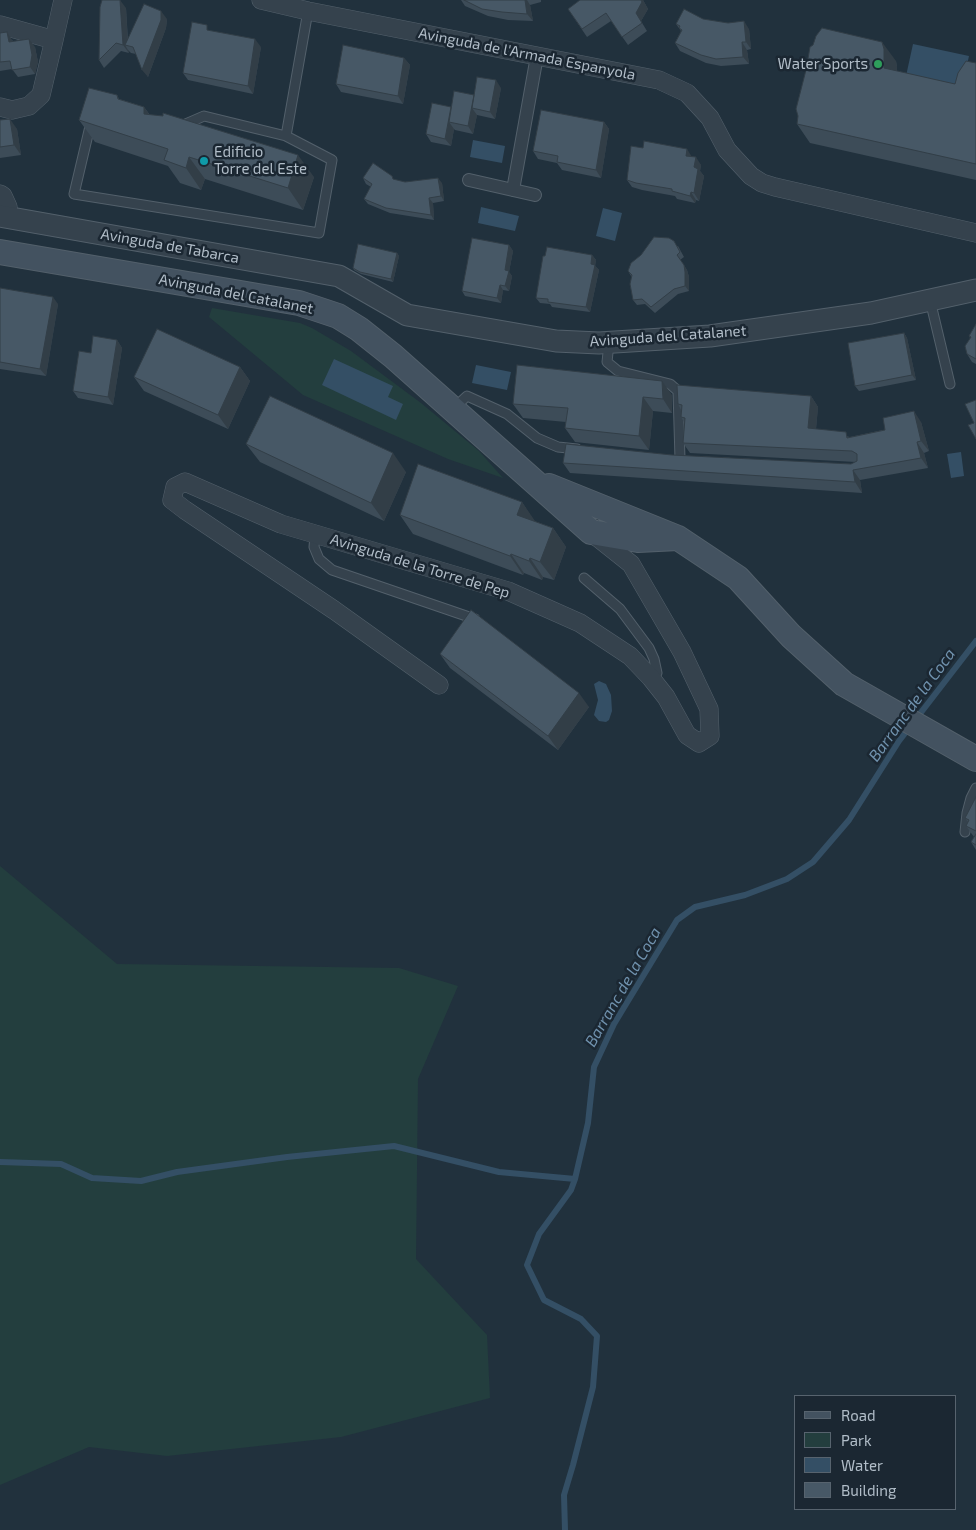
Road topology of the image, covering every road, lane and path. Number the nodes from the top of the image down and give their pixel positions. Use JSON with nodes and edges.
{"nodes":[{"id":1,"x":63,"y":0,"type":"edge"},
{"id":2,"x":262,"y":0,"type":"edge"},
{"id":3,"x":308,"y":11,"type":"junction"},
{"id":4,"x":0,"y":25,"type":"edge"},
{"id":5,"x":54,"y":40,"type":"junction"},
{"id":6,"x":537,"y":56,"type":"junction"},
{"id":7,"x":0,"y":107,"type":"edge"},
{"id":8,"x":94,"y":111,"type":"edge"},
{"id":9,"x":174,"y":124,"type":"edge"},
{"id":10,"x":286,"y":136,"type":"junction"},
{"id":11,"x":469,"y":180,"type":"dead end"},
{"id":12,"x":513,"y":190,"type":"junction"},
{"id":13,"x":0,"y":194,"type":"edge"},
{"id":14,"x":535,"y":195,"type":"dead end"},
{"id":15,"x":4,"y":217,"type":"edge"},
{"id":16,"x":976,"y":233,"type":"edge"},
{"id":17,"x":0,"y":252,"type":"edge"},
{"id":18,"x":339,"y":276,"type":"joint"},
{"id":19,"x":976,"y":290,"type":"edge"},
{"id":20,"x":930,"y":300,"type":"junction"},
{"id":21,"x":604,"y":343,"type":"junction"},
{"id":22,"x":950,"y":384,"type":"dead end"},
{"id":23,"x":454,"y":409,"type":"junction"},
{"id":24,"x":586,"y":450,"type":"edge"},
{"id":25,"x":690,"y":459,"type":"edge"},
{"id":26,"x":534,"y":480,"type":"junction"},
{"id":27,"x":591,"y":532,"type":"junction"},
{"id":28,"x":316,"y":535,"type":"junction"},
{"id":29,"x":678,"y":538,"type":"junction"},
{"id":30,"x":584,"y":578,"type":"dead end"},
{"id":31,"x":474,"y":619,"type":"edge"},
{"id":32,"x":651,"y":678,"type":"junction"},
{"id":33,"x":440,"y":685,"type":"dead end"},
{"id":34,"x":973,"y":757,"type":"edge"},
{"id":35,"x":976,"y":788,"type":"edge"},
{"id":36,"x":965,"y":832,"type":"edge"}],
"edges":[{"from":1,"to":5,"type":"street"},
{"from":2,"to":3,"type":"street","name":"Avinguda de l'Armada Espanyola"},
{"from":3,"to":6,"type":"street","name":"Avinguda de l'Armada Espanyola"},
{"from":3,"to":10,"type":"lane"},
{"from":4,"to":5,"type":"street"},
{"from":5,"to":7,"type":"street"},
{"from":6,"to":12,"type":"street"},
{"from":6,"to":16,"type":"street","name":"Avinguda de l'Armada Espanyola"},
{"from":8,"to":10,"type":"lane"},
{"from":9,"to":10,"type":"lane"},
{"from":11,"to":12,"type":"street"},
{"from":12,"to":14,"type":"street"},
{"from":13,"to":15,"type":"street"},
{"from":15,"to":18,"type":"street","name":"Avinguda de Tabarca"},
{"from":17,"to":23,"type":"main road","name":"Avinguda del Catalanet"},
{"from":18,"to":21,"type":"street","name":"Avinguda del Catalanet"},
{"from":19,"to":20,"type":"street","name":"Avinguda del Catalanet"},
{"from":20,"to":21,"type":"street","name":"Avinguda del Catalanet"},
{"from":20,"to":22,"type":"lane"},
{"from":21,"to":25,"type":"lane"},
{"from":23,"to":24,"type":"lane"},
{"from":23,"to":26,"type":"main road","name":"Avinguda del Catalanet"},
{"from":26,"to":27,"type":"main road","name":"Avinguda del Catalanet"},
{"from":26,"to":29,"type":"main road","name":"Avinguda del Catalanet"},
{"from":27,"to":29,"type":"main road"},
{"from":27,"to":32,"type":"street","name":"Avinguda de la Torre de Pep"},
{"from":28,"to":31,"type":"lane"},
{"from":28,"to":32,"type":"street","name":"Avinguda de la Torre de Pep"},
{"from":28,"to":33,"type":"street","name":"Avinguda de la Torre de Pep"},
{"from":29,"to":34,"type":"main road","name":"Avinguda del Catalanet"},
{"from":30,"to":32,"type":"lane"},
{"from":35,"to":36,"type":"lane"}]}
